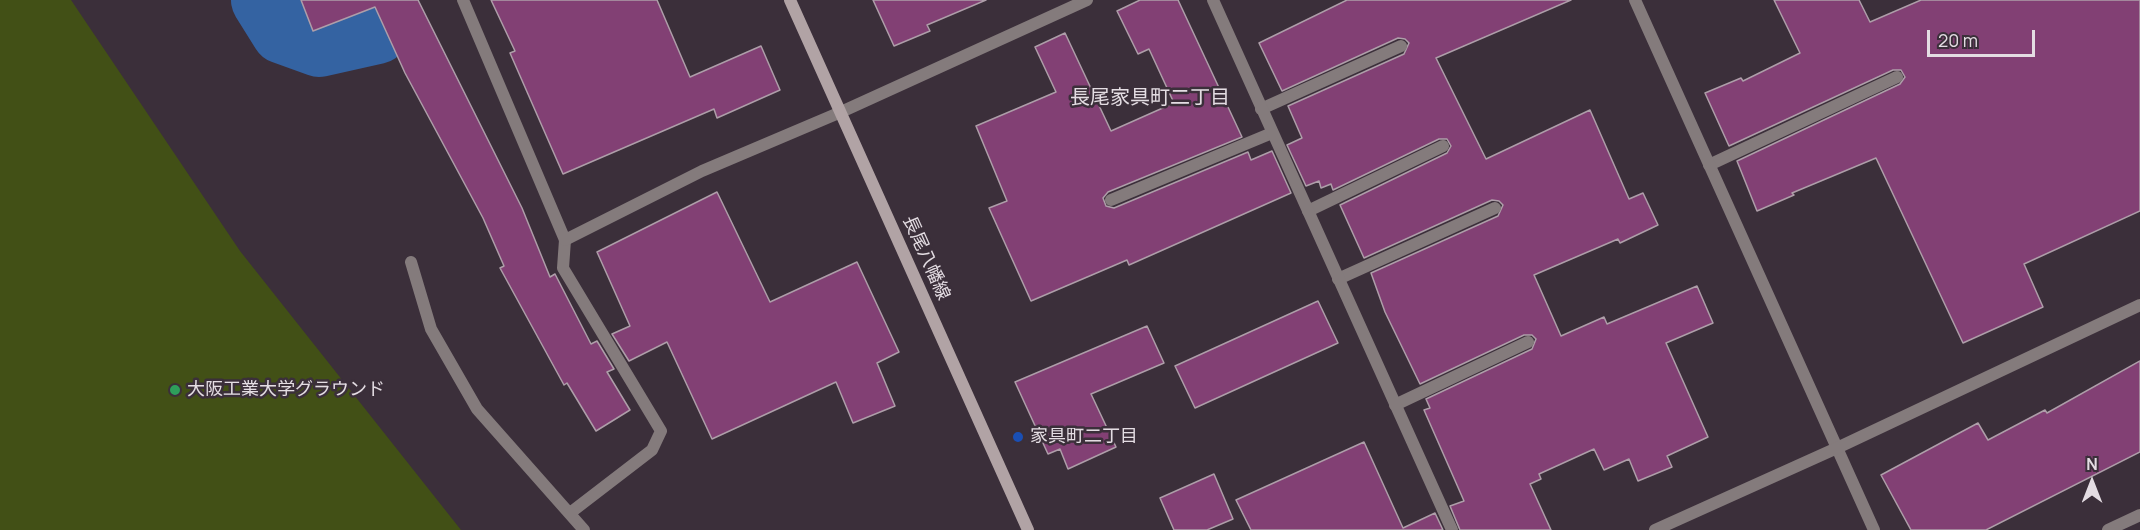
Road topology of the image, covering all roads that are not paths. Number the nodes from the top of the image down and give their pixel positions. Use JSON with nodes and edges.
{"nodes":[{"id":1,"x":463,"y":0,"type":"edge"},
{"id":2,"x":790,"y":0,"type":"edge"},
{"id":3,"x":1087,"y":0,"type":"edge"},
{"id":4,"x":1213,"y":0,"type":"edge"},
{"id":5,"x":1635,"y":0,"type":"edge"},
{"id":6,"x":1401,"y":46,"type":"dead end"},
{"id":7,"x":1897,"y":76,"type":"dead end"},
{"id":8,"x":1262,"y":109,"type":"junction"},
{"id":9,"x":841,"y":112,"type":"junction"},
{"id":10,"x":1272,"y":133,"type":"junction"},
{"id":11,"x":1443,"y":146,"type":"dead end"},
{"id":12,"x":1709,"y":165,"type":"junction"},
{"id":13,"x":1111,"y":200,"type":"dead end"},
{"id":14,"x":1495,"y":208,"type":"dead end"},
{"id":15,"x":1308,"y":211,"type":"junction"},
{"id":16,"x":565,"y":240,"type":"junction"},
{"id":17,"x":411,"y":262,"type":"dead end"},
{"id":18,"x":1338,"y":279,"type":"junction"},
{"id":19,"x":2140,"y":305,"type":"edge"},
{"id":20,"x":1528,"y":342,"type":"dead end"},
{"id":21,"x":1395,"y":405,"type":"junction"},
{"id":22,"x":1837,"y":448,"type":"junction"},
{"id":23,"x":570,"y":513,"type":"junction"},
{"id":24,"x":2140,"y":515,"type":"edge"},
{"id":25,"x":584,"y":530,"type":"edge"},
{"id":26,"x":1028,"y":530,"type":"edge"},
{"id":27,"x":1452,"y":530,"type":"edge"},
{"id":28,"x":1655,"y":530,"type":"edge"},
{"id":29,"x":1874,"y":530,"type":"edge"},
{"id":30,"x":2108,"y":530,"type":"edge"}],
"edges":[{"from":1,"to":16,"type":"street"},
{"from":2,"to":9,"type":"main road","name":"長尾八幡線"},
{"from":3,"to":9,"type":"street"},
{"from":4,"to":8,"type":"street"},
{"from":5,"to":12,"type":"street"},
{"from":6,"to":8,"type":"street"},
{"from":7,"to":12,"type":"street"},
{"from":8,"to":10,"type":"street"},
{"from":9,"to":16,"type":"street"},
{"from":9,"to":26,"type":"main road","name":"長尾八幡線"},
{"from":10,"to":13,"type":"street"},
{"from":10,"to":15,"type":"street"},
{"from":11,"to":15,"type":"street"},
{"from":12,"to":22,"type":"street"},
{"from":14,"to":18,"type":"street"},
{"from":15,"to":18,"type":"street"},
{"from":16,"to":23,"type":"street"},
{"from":17,"to":23,"type":"street"},
{"from":18,"to":21,"type":"street"},
{"from":19,"to":22,"type":"street"},
{"from":20,"to":21,"type":"street"},
{"from":21,"to":27,"type":"street"},
{"from":22,"to":28,"type":"street"},
{"from":22,"to":29,"type":"street"},
{"from":23,"to":25,"type":"street"},
{"from":24,"to":30,"type":"street"}]}
